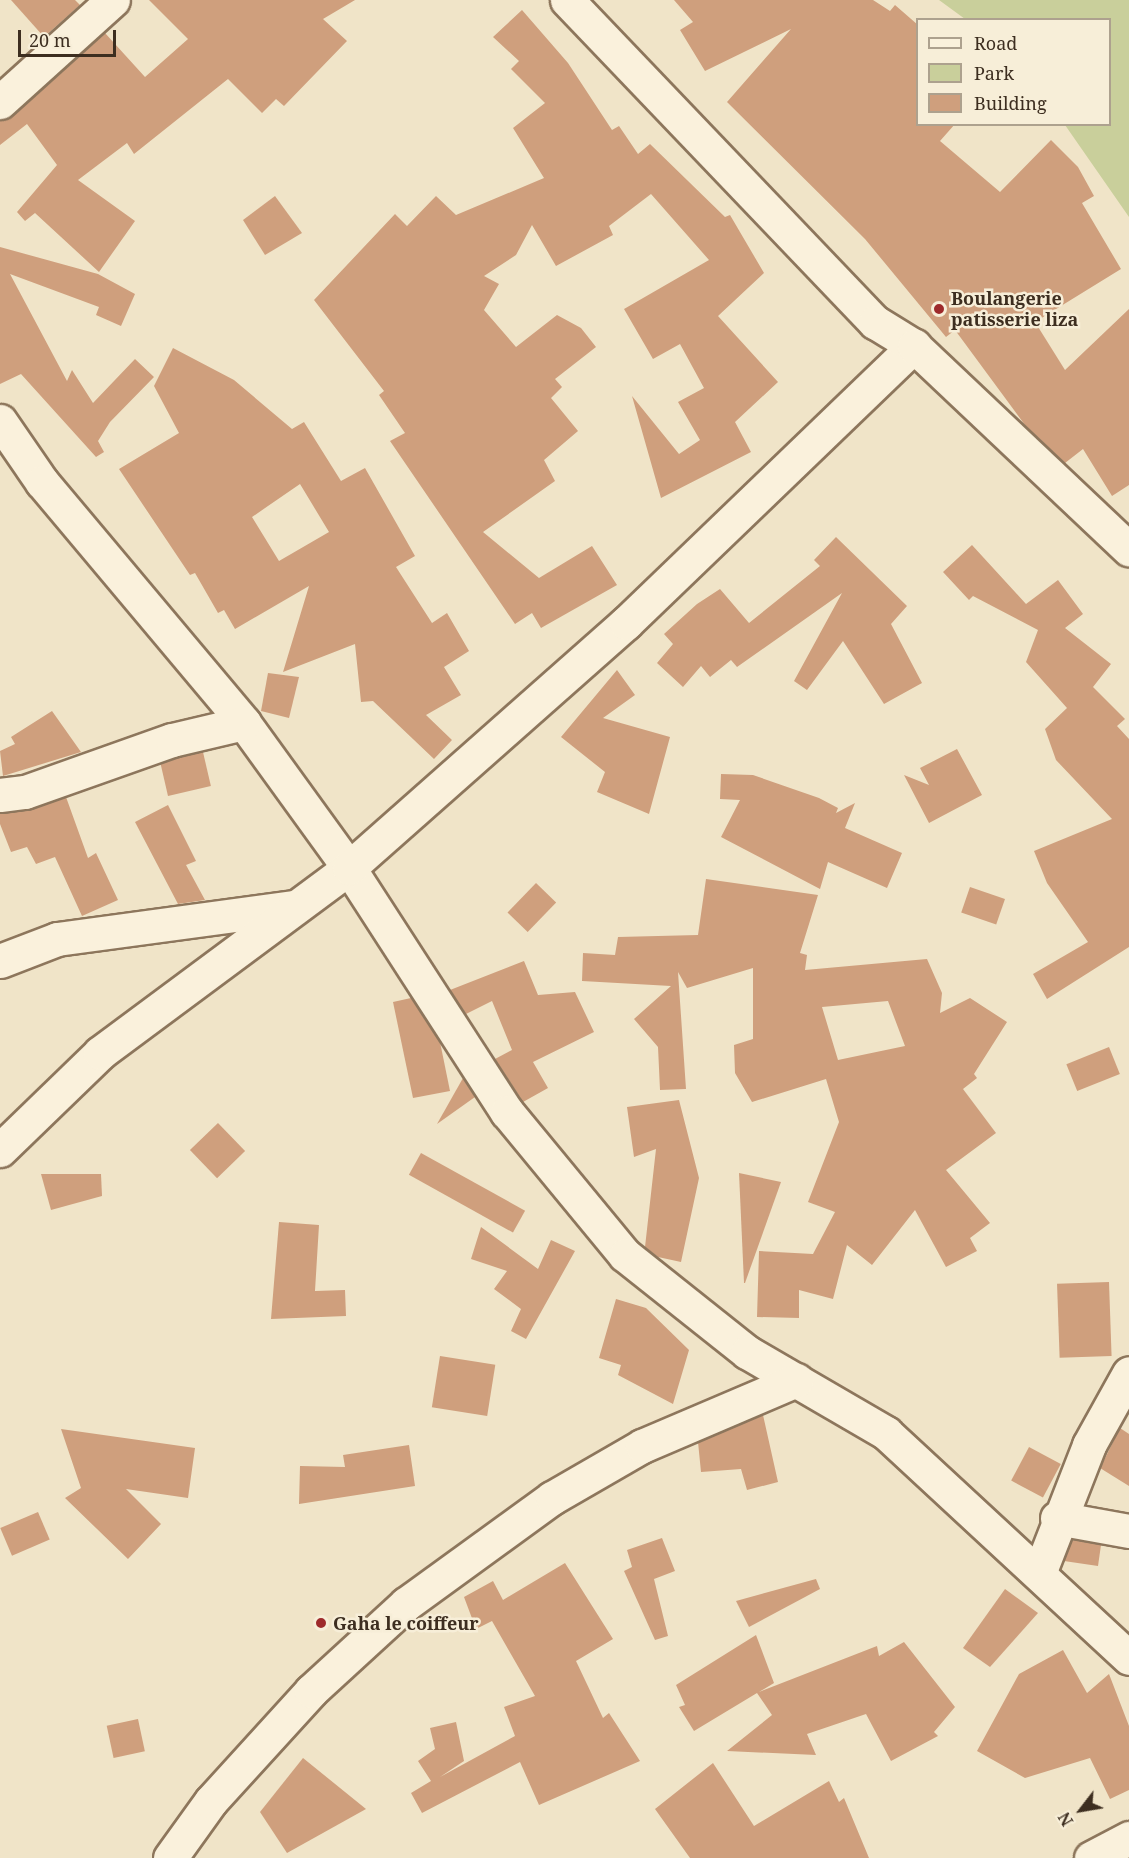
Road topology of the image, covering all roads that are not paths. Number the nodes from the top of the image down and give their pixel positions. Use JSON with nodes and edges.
{"nodes":[{"id":1,"x":113,"y":0,"type":"edge"},
{"id":2,"x":567,"y":0,"type":"edge"},
{"id":3,"x":0,"y":102,"type":"edge"},
{"id":4,"x":914,"y":346,"type":"junction"},
{"id":5,"x":0,"y":421,"type":"edge"},
{"id":6,"x":1129,"y":549,"type":"edge"},
{"id":7,"x":244,"y":723,"type":"junction"},
{"id":8,"x":0,"y":795,"type":"edge"},
{"id":9,"x":349,"y":868,"type":"junction"},
{"id":10,"x":295,"y":907,"type":"junction"},
{"id":11,"x":0,"y":961,"type":"edge"},
{"id":12,"x":0,"y":1150,"type":"edge"},
{"id":13,"x":1129,"y":1373,"type":"edge"},
{"id":14,"x":797,"y":1380,"type":"junction"},
{"id":15,"x":1057,"y":1518,"type":"junction"},
{"id":16,"x":1129,"y":1531,"type":"edge"},
{"id":17,"x":1040,"y":1571,"type":"junction"},
{"id":18,"x":1129,"y":1658,"type":"edge"},
{"id":19,"x":1129,"y":1838,"type":"edge"},
{"id":20,"x":170,"y":1858,"type":"edge"},
{"id":21,"x":1091,"y":1858,"type":"edge"}],
"edges":[{"from":1,"to":3,"type":"street"},
{"from":2,"to":4,"type":"street"},
{"from":4,"to":6,"type":"street"},
{"from":4,"to":9,"type":"street"},
{"from":5,"to":7,"type":"street"},
{"from":7,"to":8,"type":"street"},
{"from":7,"to":9,"type":"street"},
{"from":9,"to":10,"type":"street"},
{"from":9,"to":14,"type":"street"},
{"from":10,"to":11,"type":"street"},
{"from":10,"to":12,"type":"street"},
{"from":13,"to":15,"type":"street"},
{"from":14,"to":17,"type":"street"},
{"from":14,"to":20,"type":"street"},
{"from":15,"to":16,"type":"street"},
{"from":15,"to":17,"type":"street"},
{"from":17,"to":18,"type":"street"},
{"from":19,"to":21,"type":"street"}]}
